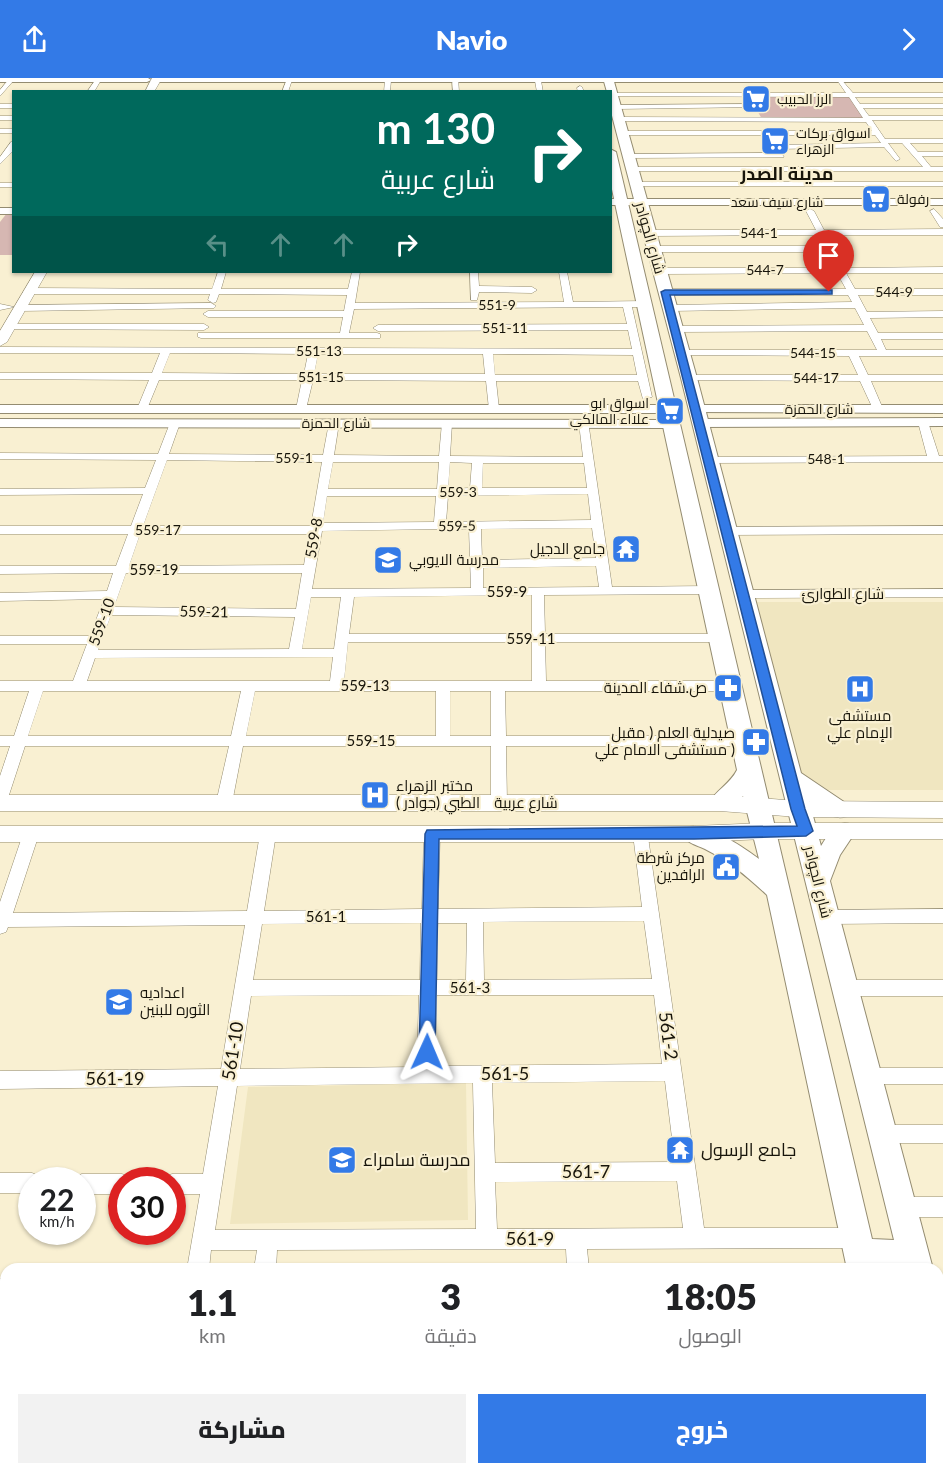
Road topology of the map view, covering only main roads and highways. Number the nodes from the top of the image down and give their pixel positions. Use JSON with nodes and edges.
{"nodes":[{"id":1,"x":612,"y":92,"type":"edge"},
{"id":2,"x":612,"y":167,"type":"edge"},
{"id":3,"x":617,"y":206,"type":"edge"},
{"id":4,"x":29,"y":273,"type":"edge"},
{"id":5,"x":40,"y":273,"type":"edge"},
{"id":6,"x":10,"y":307,"type":"edge"},
{"id":7,"x":4,"y":324,"type":"edge"},
{"id":8,"x":0,"y":342,"type":"edge"},
{"id":9,"x":729,"y":537,"type":"junction"},
{"id":10,"x":698,"y":543,"type":"junction"},
{"id":11,"x":749,"y":769,"type":"junction"},
{"id":12,"x":791,"y":777,"type":"junction"},
{"id":13,"x":0,"y":803,"type":"edge"},
{"id":14,"x":176,"y":803,"type":"junction"},
{"id":15,"x":720,"y":803,"type":"junction"},
{"id":16,"x":757,"y":807,"type":"junction"},
{"id":17,"x":943,"y":810,"type":"edge"},
{"id":18,"x":802,"y":820,"type":"junction"},
{"id":19,"x":841,"y":820,"type":"junction"},
{"id":20,"x":765,"y":831,"type":"junction"},
{"id":21,"x":943,"y":831,"type":"edge"},
{"id":22,"x":0,"y":834,"type":"edge"},
{"id":23,"x":168,"y":834,"type":"junction"},
{"id":24,"x":694,"y":834,"type":"junction"},
{"id":25,"x":818,"y":881,"type":"junction"},
{"id":26,"x":776,"y":888,"type":"junction"},
{"id":27,"x":860,"y":1254,"type":"edge"},
{"id":28,"x":916,"y":1263,"type":"edge"}],
"edges":[{"from":1,"to":9,"type":"main road","name":"شارع الچوادر"},
{"from":2,"to":3,"type":"main road","name":"شارع الچوادر"},
{"from":3,"to":10,"type":"main road","name":"شارع الچوادر"},
{"from":4,"to":6,"type":"main road"},
{"from":5,"to":6,"type":"main road"},
{"from":6,"to":7,"type":"main road"},
{"from":7,"to":8,"type":"main road"},
{"from":9,"to":10,"type":"main road"},
{"from":9,"to":12,"type":"main road","name":"شارع الچوادر"},
{"from":10,"to":11,"type":"main road","name":"شارع الچوادر"},
{"from":11,"to":15,"type":"main road"},
{"from":11,"to":16,"type":"main road","name":"شارع الچوادر"},
{"from":12,"to":18,"type":"main road","name":"شارع الچوادر"},
{"from":12,"to":19,"type":"main road"},
{"from":13,"to":14,"type":"main road","name":"شارع عربية"},
{"from":14,"to":15,"type":"main road","name":"شارع عربية"},
{"from":14,"to":23,"type":"main road"},
{"from":15,"to":16,"type":"main road","name":"شارع عربية"},
{"from":16,"to":18,"type":"main road","name":"شارع عربية"},
{"from":16,"to":20,"type":"main road","name":"شارع الچوادر"},
{"from":17,"to":19,"type":"main road","name":"شارع عربية"},
{"from":18,"to":19,"type":"main road","name":"شارع عربية"},
{"from":18,"to":20,"type":"main road","name":"شارع عربية"},
{"from":18,"to":25,"type":"main road","name":"شارع الچوادر"},
{"from":19,"to":21,"type":"main road","name":"شارع عربية"},
{"from":19,"to":25,"type":"main road"},
{"from":20,"to":24,"type":"main road","name":"شارع عربية"},
{"from":20,"to":26,"type":"main road","name":"شارع الچوادر"},
{"from":22,"to":23,"type":"main road","name":"شارع عربية"},
{"from":23,"to":24,"type":"main road","name":"شارع عربية"},
{"from":24,"to":26,"type":"main road"},
{"from":25,"to":28,"type":"main road","name":"شارع الچوادر"},
{"from":26,"to":27,"type":"main road","name":"شارع الچوادر"},
{"from":27,"to":28,"type":"main road"}]}
